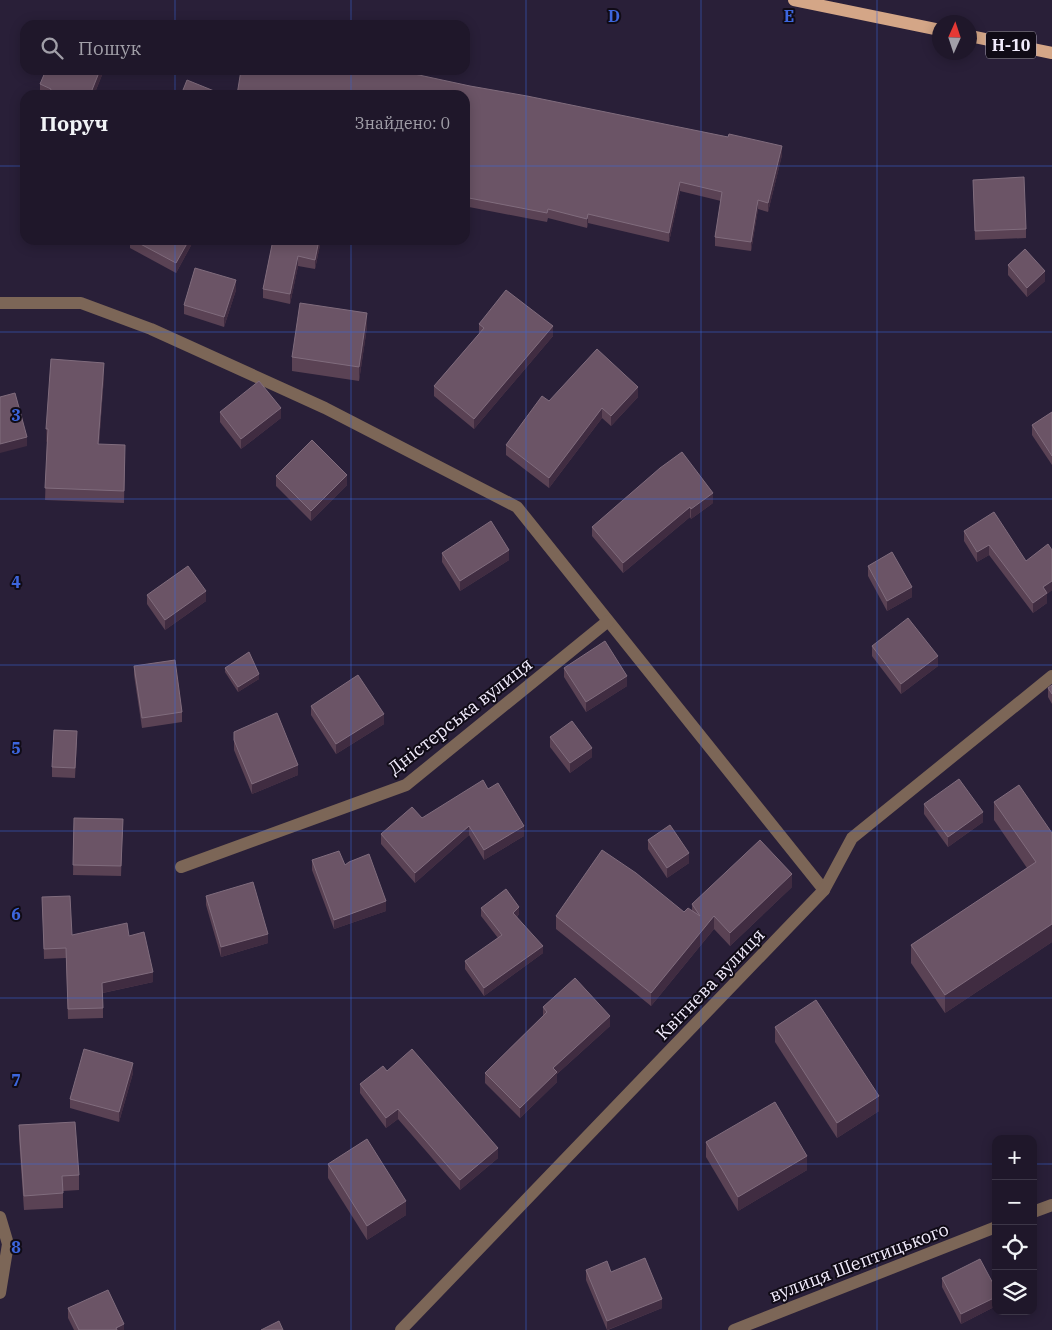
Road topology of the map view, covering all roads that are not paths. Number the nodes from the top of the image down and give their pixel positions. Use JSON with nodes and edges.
{"nodes":[{"id":1,"x":794,"y":0,"type":"edge"},
{"id":2,"x":932,"y":28,"type":"edge"},
{"id":3,"x":977,"y":37,"type":"edge"},
{"id":4,"x":1052,"y":53,"type":"edge"},
{"id":5,"x":0,"y":303,"type":"edge"},
{"id":6,"x":608,"y":621,"type":"junction"},
{"id":7,"x":1052,"y":676,"type":"edge"},
{"id":8,"x":181,"y":868,"type":"dead end"},
{"id":9,"x":824,"y":890,"type":"junction"},
{"id":10,"x":1052,"y":1205,"type":"edge"},
{"id":11,"x":1037,"y":1211,"type":"edge"},
{"id":12,"x":0,"y":1217,"type":"edge"},
{"id":13,"x":992,"y":1229,"type":"edge"},
{"id":14,"x":0,"y":1293,"type":"edge"},
{"id":15,"x":401,"y":1330,"type":"edge"},
{"id":16,"x":734,"y":1330,"type":"edge"}],
"edges":[{"from":1,"to":2,"type":"main road"},
{"from":3,"to":4,"type":"main road","number":"Н-10"},
{"from":5,"to":6,"type":"street"},
{"from":6,"to":8,"type":"street","name":"Дністерська вулиця"},
{"from":6,"to":9,"type":"street"},
{"from":7,"to":9,"type":"street","name":"Квітнева вулиця"},
{"from":9,"to":15,"type":"street","name":"Квітнева вулиця"},
{"from":10,"to":11,"type":"street"},
{"from":12,"to":14,"type":"street"},
{"from":13,"to":16,"type":"street","name":"вулиця Шептицького"}]}
